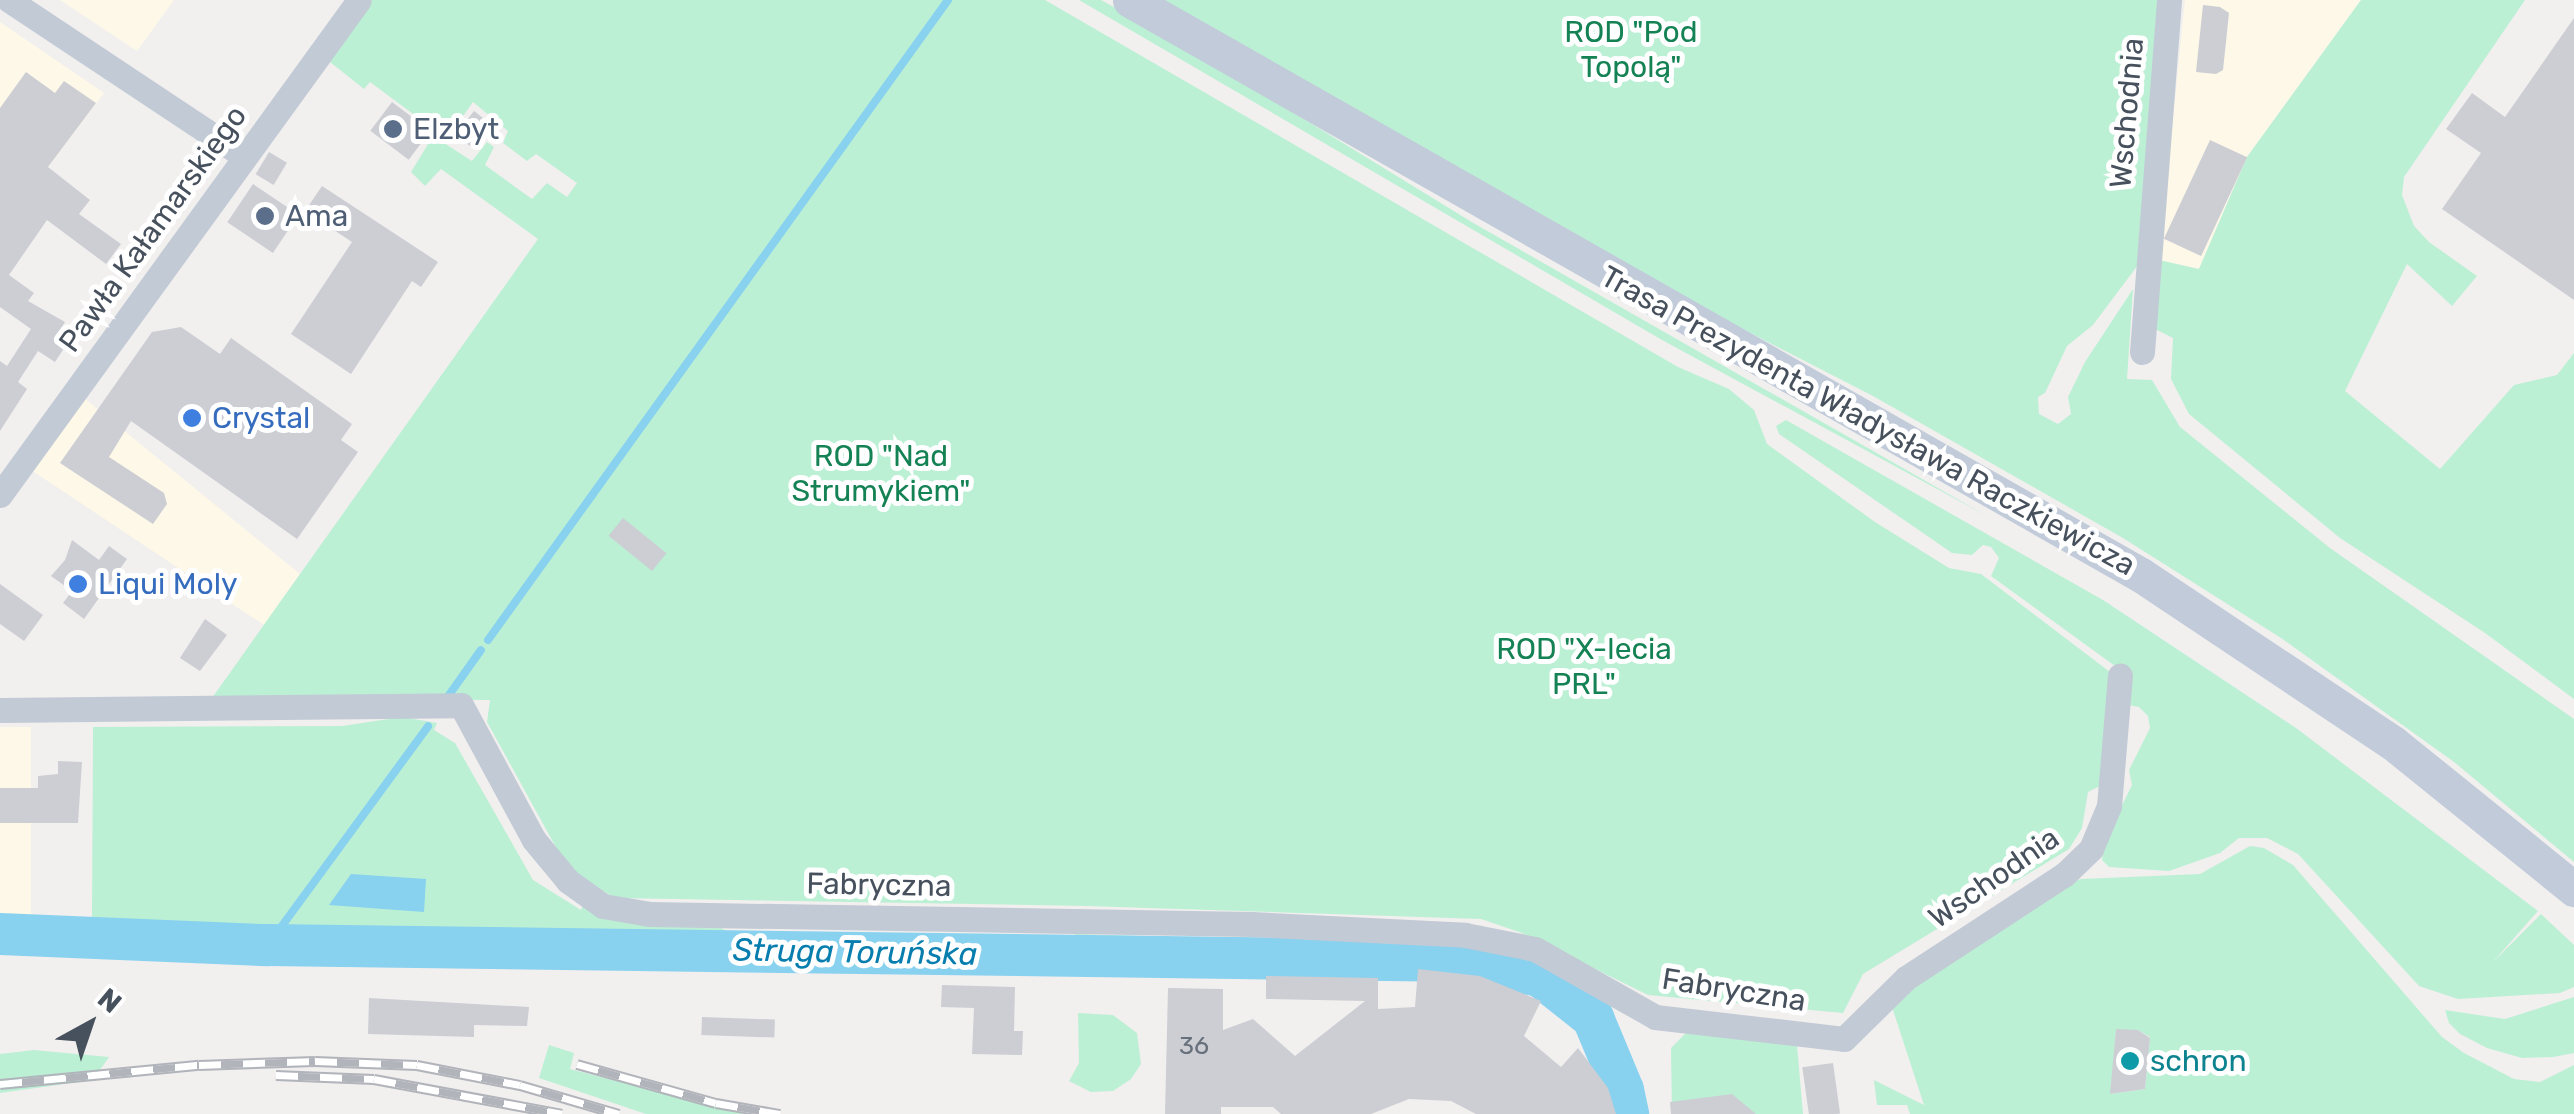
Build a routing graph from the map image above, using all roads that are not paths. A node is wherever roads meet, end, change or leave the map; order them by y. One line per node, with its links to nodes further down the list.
1 (9, 0): 5 (street)
2 (359, 0): 5 (street, Pawła Kałamarskiego)
3 (1130, 0): 10 (main road, Trasa Prezydenta Władysława Raczkiewicza)
4 (2169, 0): 6 (street, Wschodnia)
5 (245, 157): 7 (street, Pawła Kałamarskiego)
6 (2142, 352)
7 (0, 495)
8 (2120, 675): 11 (street, Wschodnia)
9 (0, 710): 11 (street, Fabryczna)
10 (2574, 890)
11 (1844, 1039)

